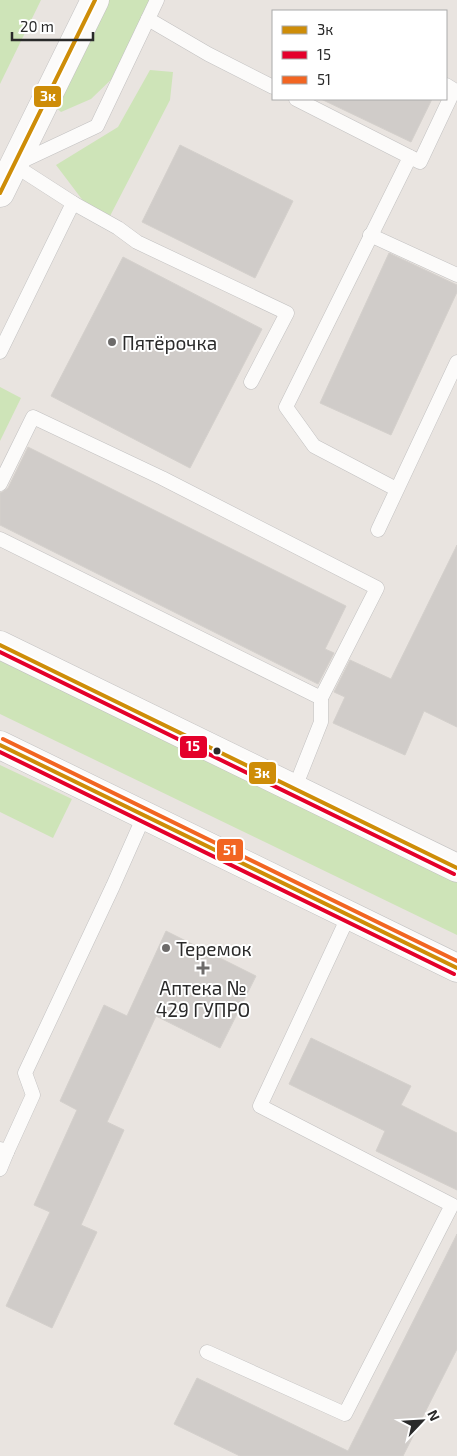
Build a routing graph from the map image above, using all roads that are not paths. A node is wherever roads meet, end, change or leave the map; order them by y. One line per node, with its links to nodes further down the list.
1 (95, 0): 10 (street)
2 (157, 0): 3 (lane)
3 (148, 19): 4 (lane); 10 (lane)
4 (272, 86)
5 (452, 88): 8 (lane)
6 (298, 100): 9 (lane)
7 (447, 100): 9 (lane)
8 (447, 100)
9 (410, 157): 13 (lane)
10 (14, 165): 11 (street); 12 (lane)
11 (0, 193)
12 (73, 203): 15 (lane); 17 (lane)
13 (370, 235): 14 (lane); 19 (lane)
14 (457, 275)
15 (0, 352)
16 (457, 362): 19 (lane)
17 (251, 382)
18 (0, 484): 23 (lane)
19 (396, 489): 20 (lane)
20 (378, 530)
21 (0, 539): 23 (lane)
22 (0, 645): 25 (street)
23 (321, 698): 25 (lane)
24 (0, 745): 26 (street)
25 (294, 790): 27 (street)
26 (144, 816): 28 (street); 30 (lane)
27 (457, 868)
28 (349, 915): 29 (street); 32 (lane)
29 (457, 968)
30 (4, 1151): 31 (lane)
31 (0, 1169)
32 (207, 1352)

